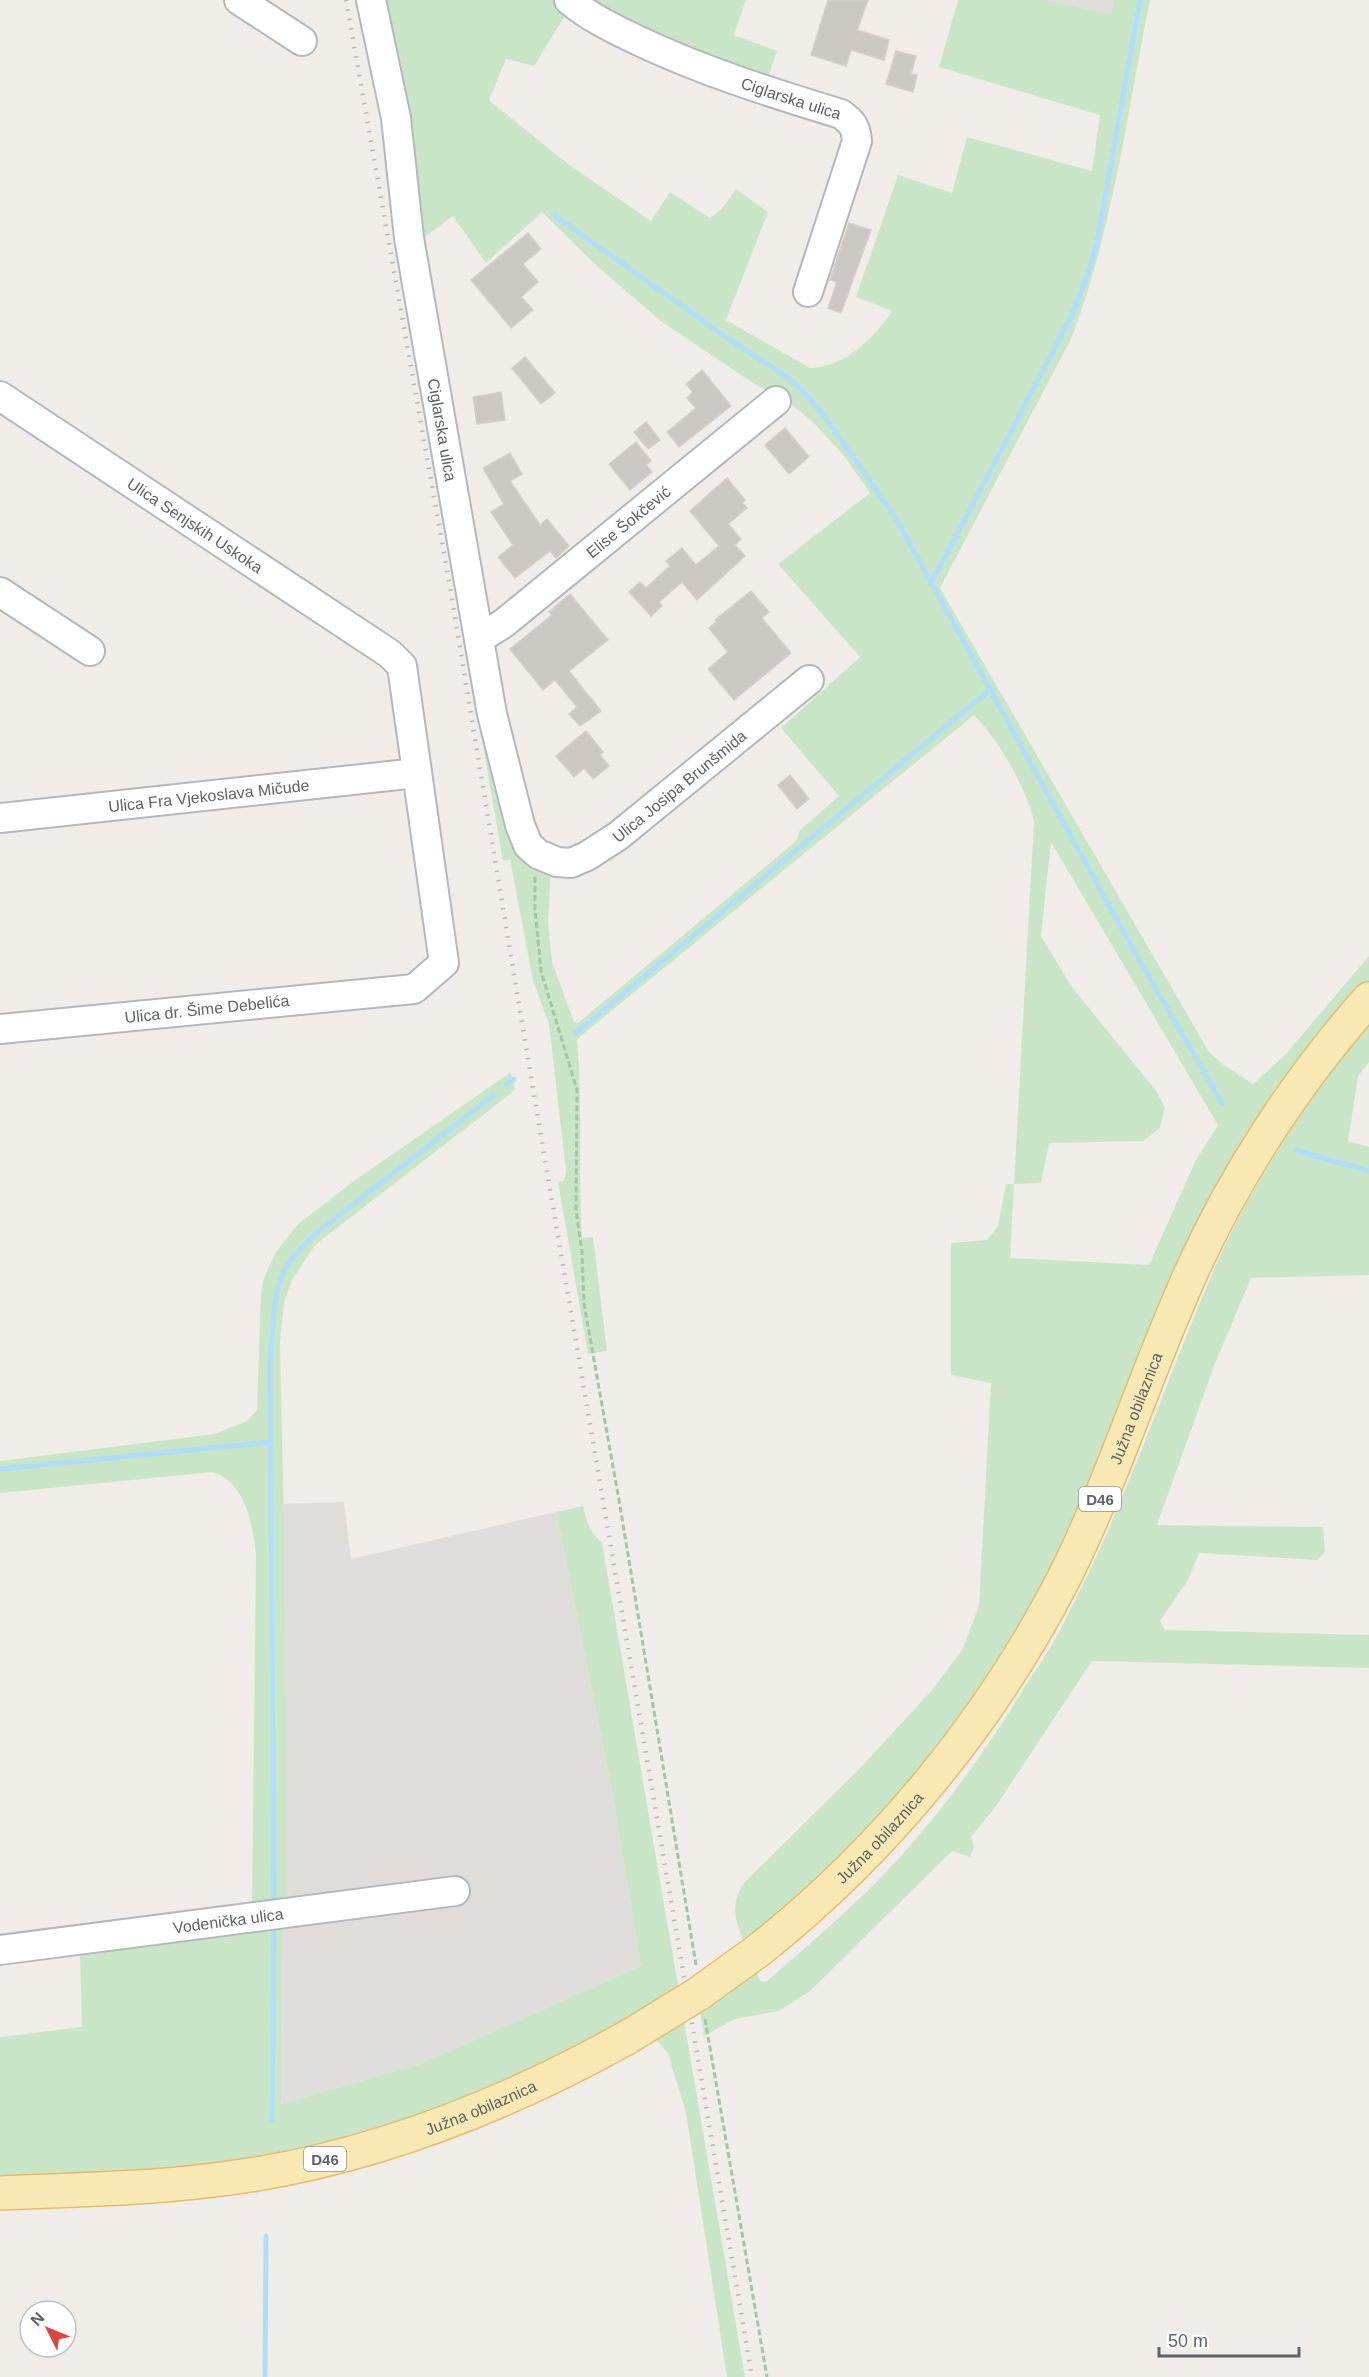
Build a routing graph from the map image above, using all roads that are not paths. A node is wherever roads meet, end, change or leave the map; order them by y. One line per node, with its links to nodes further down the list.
1 (239, 0): 4 (street)
2 (371, 0): 9 (street, Ciglarska ulica)
3 (569, 0): 5 (street, Ciglarska ulica)
4 (302, 41)
5 (808, 292)
6 (0, 396): 12 (street, Ulica Senjskih Uskoka)
7 (776, 401): 9 (street, Elise Šokčević)
8 (0, 592): 10 (street)
9 (478, 639): 14 (street, Ciglarska ulica)
10 (90, 651)
11 (809, 680): 14 (street, Ulica Josipa Brunšmida)
12 (417, 773): 13 (street, Ulica Fra Vjekoslava Mičude); 16 (street, Ulica dr. Šime Debelića)
13 (0, 818)
14 (538, 854)
15 (1369, 999): 19 (main road, Južna obilaznica / D46, bridge)
16 (0, 1029)
17 (455, 1891): 18 (street, Vodenička ulica)
18 (0, 1950)
19 (0, 2193)

